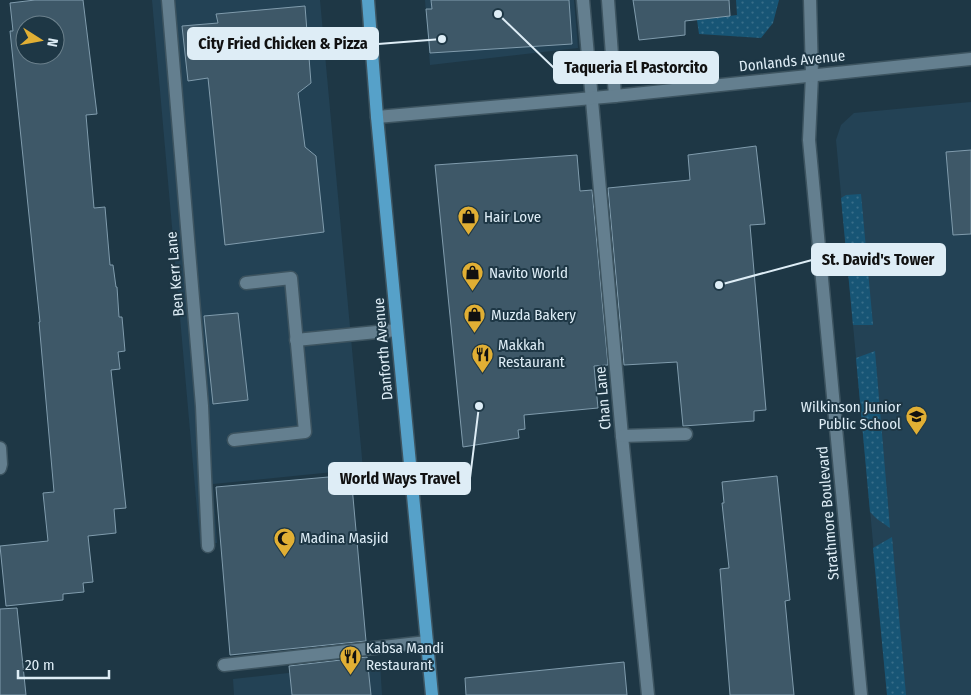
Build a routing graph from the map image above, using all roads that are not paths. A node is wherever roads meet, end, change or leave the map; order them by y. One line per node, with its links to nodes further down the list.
1 (168, 0): 19 (street, Ben Kerr Lane)
2 (368, 0): 10 (main road, Danforth Avenue)
3 (583, 0): 9 (street, Chan Lane)
4 (608, 0): 8 (street)
5 (810, 0): 7 (street, Strathmore Boulevard)
6 (971, 59): 7 (street, Donlands Avenue)
7 (812, 75): 8 (street, Donlands Avenue); 24 (street, Strathmore Boulevard)
8 (615, 96): 9 (street, Donlands Avenue)
9 (592, 98): 10 (street, Donlands Avenue); 15 (street, Chan Lane)
10 (377, 117): 12 (main road, Danforth Avenue)
11 (246, 283): 13 (street)
12 (397, 330): 13 (street); 20 (main road, Danforth Avenue)
13 (296, 340): 16 (street)
14 (686, 434): 15 (street)
15 (622, 436): 23 (street, Chan Lane)
16 (234, 440)
17 (0, 448): 18 (street)
18 (0, 468)
19 (208, 546)
20 (427, 642): 21 (street); 22 (main road, Danforth Avenue)
21 (224, 665)
22 (432, 695)
23 (648, 695)
24 (861, 695)

